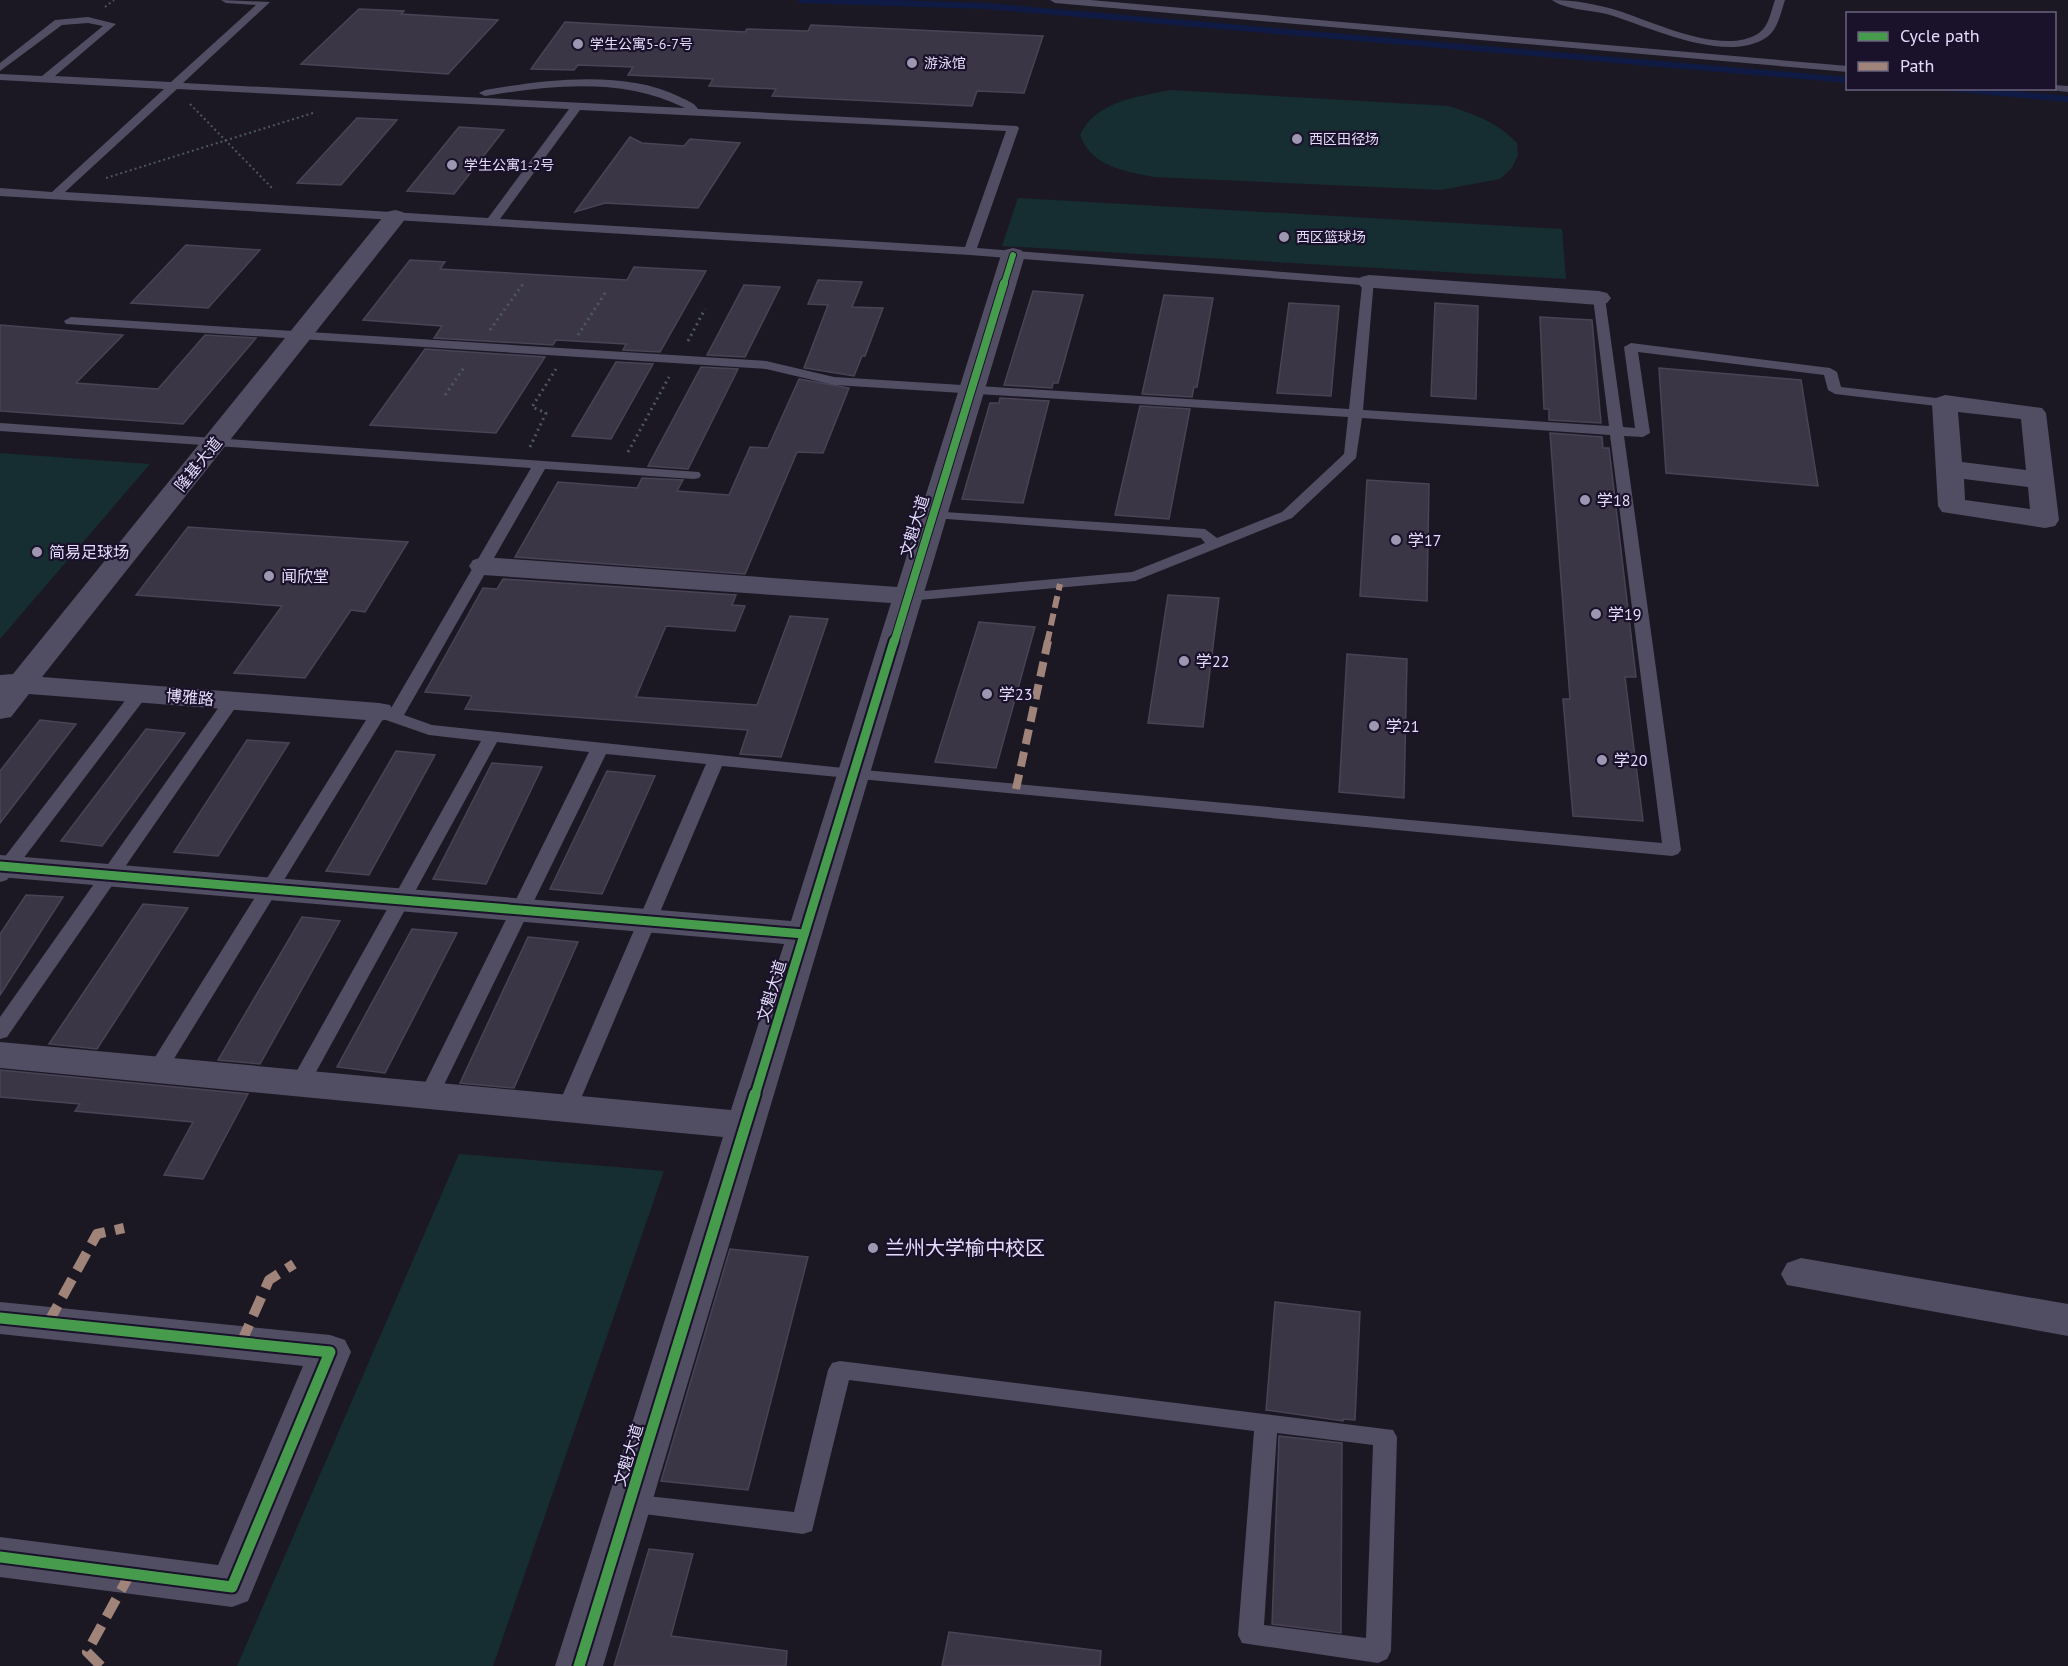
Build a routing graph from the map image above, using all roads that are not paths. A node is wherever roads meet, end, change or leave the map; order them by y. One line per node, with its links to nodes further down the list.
1 (226, 0): 9 (lane)
2 (1055, 0): 6 (lane)
3 (1557, 0): 4 (lane)
4 (1780, 0)
5 (0, 68): 8 (lane)
6 (1846, 69)
7 (0, 77): 8 (lane)
8 (45, 79): 9 (lane)
9 (173, 86): 10 (lane); 14 (lane)
10 (458, 98): 11 (lane); 12 (lane)
11 (578, 105): 12 (lane); 16 (lane)
12 (696, 111): 17 (lane)
13 (0, 192): 14 (lane)
14 (54, 196): 15 (lane)
15 (396, 217): 16 (lane); 22 (street, 隆基大道)
16 (491, 222): 17 (lane)
17 (970, 251): 18 (lane)
18 (1013, 255): 19 (lane); 23 (street, 文魁大道)
19 (1369, 282): 20 (street); 25 (lane)
20 (1599, 298): 27 (lane)
21 (71, 321): 22 (lane)
22 (300, 336): 23 (lane); 28 (street, 隆基大道)
23 (972, 388): 25 (lane); 33 (street, 文魁大道)
24 (1946, 404): 27 (lane); 30 (street); 32 (street)
25 (1357, 415): 27 (lane); 34 (lane)
26 (0, 427): 28 (lane)
27 (1617, 432): 45 (lane)
28 (215, 442): 29 (lane); 37 (street, 隆基大道)
29 (542, 464): 31 (lane); 35 (lane)
30 (1950, 469): 32 (street); 32 (street)
31 (694, 475)
32 (2040, 480)
33 (933, 514): 34 (lane); 36 (street, 文魁大道)
34 (1215, 544): 36 (lane)
35 (483, 566): 36 (street); 41 (lane)
36 (908, 596): 45 (street, 文魁大道)
37 (10, 683): 38 (street, 博雅路); 40 (street, 隆基大道)
38 (140, 693): 39 (street, 博雅路); 46 (lane)
39 (232, 700): 41 (street, 博雅路); 47 (lane)
40 (0, 710)
41 (387, 715): 42 (lane); 48 (lane)
42 (492, 736): 43 (lane); 49 (lane)
43 (600, 748): 44 (lane); 50 (lane)
44 (716, 760): 45 (lane); 51 (lane)
45 (853, 774): 52 (street, 文魁大道)
46 (2, 870): 47 (street)
47 (110, 876): 48 (street); 53 (lane)
48 (270, 889): 49 (street); 55 (lane)
49 (401, 900): 50 (street); 56 (lane)
50 (520, 910): 51 (street); 57 (lane)
51 (647, 921): 52 (street); 58 (lane)
52 (804, 934): 59 (street, 文魁大道)
53 (0, 1032)
54 (0, 1054): 55 (street)
55 (157, 1070): 56 (street)
56 (300, 1083): 57 (street)
57 (429, 1095): 58 (street)
58 (567, 1108): 59 (street)
59 (745, 1125): 64 (street, 文魁大道)
60 (1801, 1274): 62 (street)
61 (0, 1318): 65 (street)
62 (2068, 1320)
63 (1266, 1424): 63 (lane); 64 (lane)
64 (628, 1504): 66 (street, 文魁大道)
65 (0, 1557)
66 (579, 1666)

